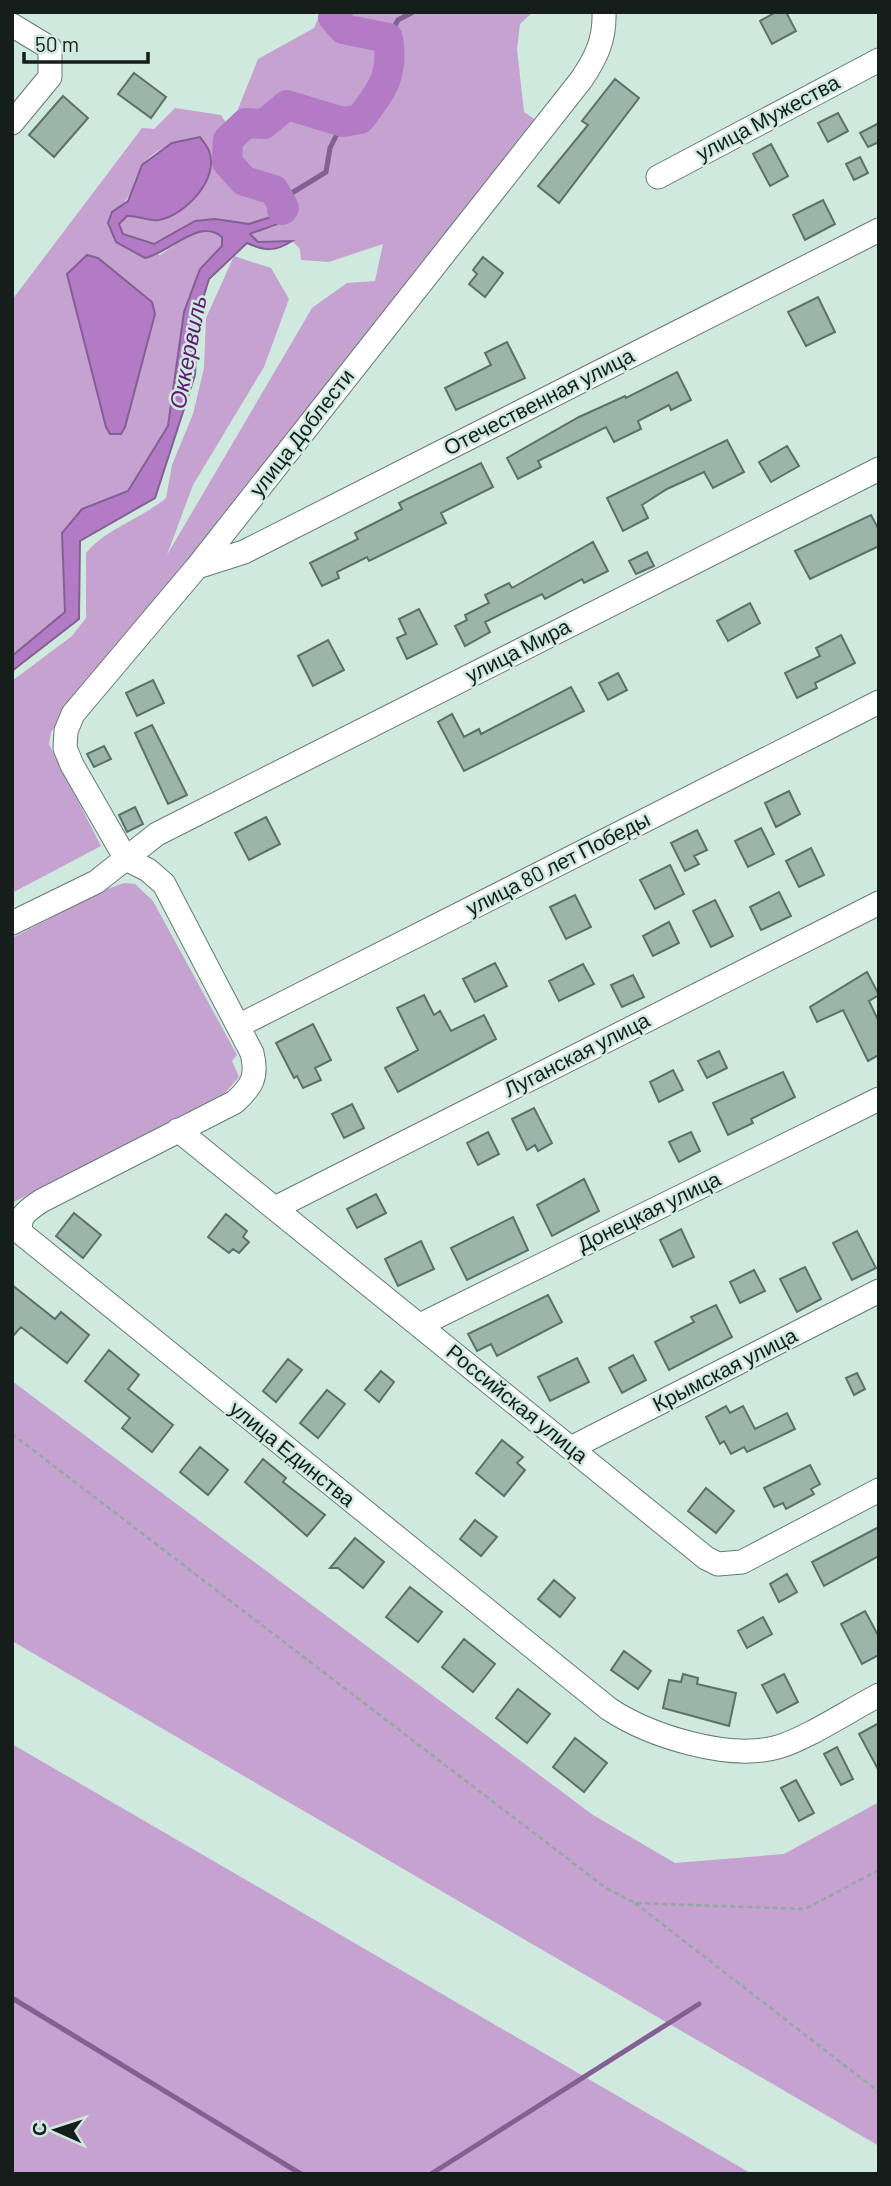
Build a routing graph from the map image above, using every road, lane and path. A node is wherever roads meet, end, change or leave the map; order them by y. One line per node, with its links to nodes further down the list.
1 (604, 12): 8 (street, улица Доблести)
2 (12, 25): 4 (street)
3 (879, 60): 5 (street, улица Мужества)
4 (12, 123)
5 (657, 177)
6 (879, 230): 8 (street, Отечественная улица)
7 (879, 469): 10 (street, улица Мира)
8 (197, 567): 10 (street, улица Доблести)
9 (879, 702): 13 (street, улица 80 лет Победы)
10 (126, 859): 12 (street, улица Мира); 13 (street, улица Единства)
11 (879, 903): 16 (street, Луганская улица)
12 (12, 923)
13 (238, 1026): 15 (street, улица Единства)
14 (879, 1099): 18 (street, Донецкая улица)
15 (178, 1130): 16 (street, Российская улица); 22 (street, улица Единства)
16 (275, 1208): 18 (street, Российская улица)
17 (879, 1292): 20 (street, Крымская улица)
18 (419, 1325): 20 (street, Российская улица)
19 (12, 1434): 24 (path)
20 (571, 1448): 21 (street, Российская улица)
21 (879, 1490)
22 (879, 1695)
23 (879, 1870): 24 (path)
24 (635, 1903): 25 (path)
25 (879, 2092)

